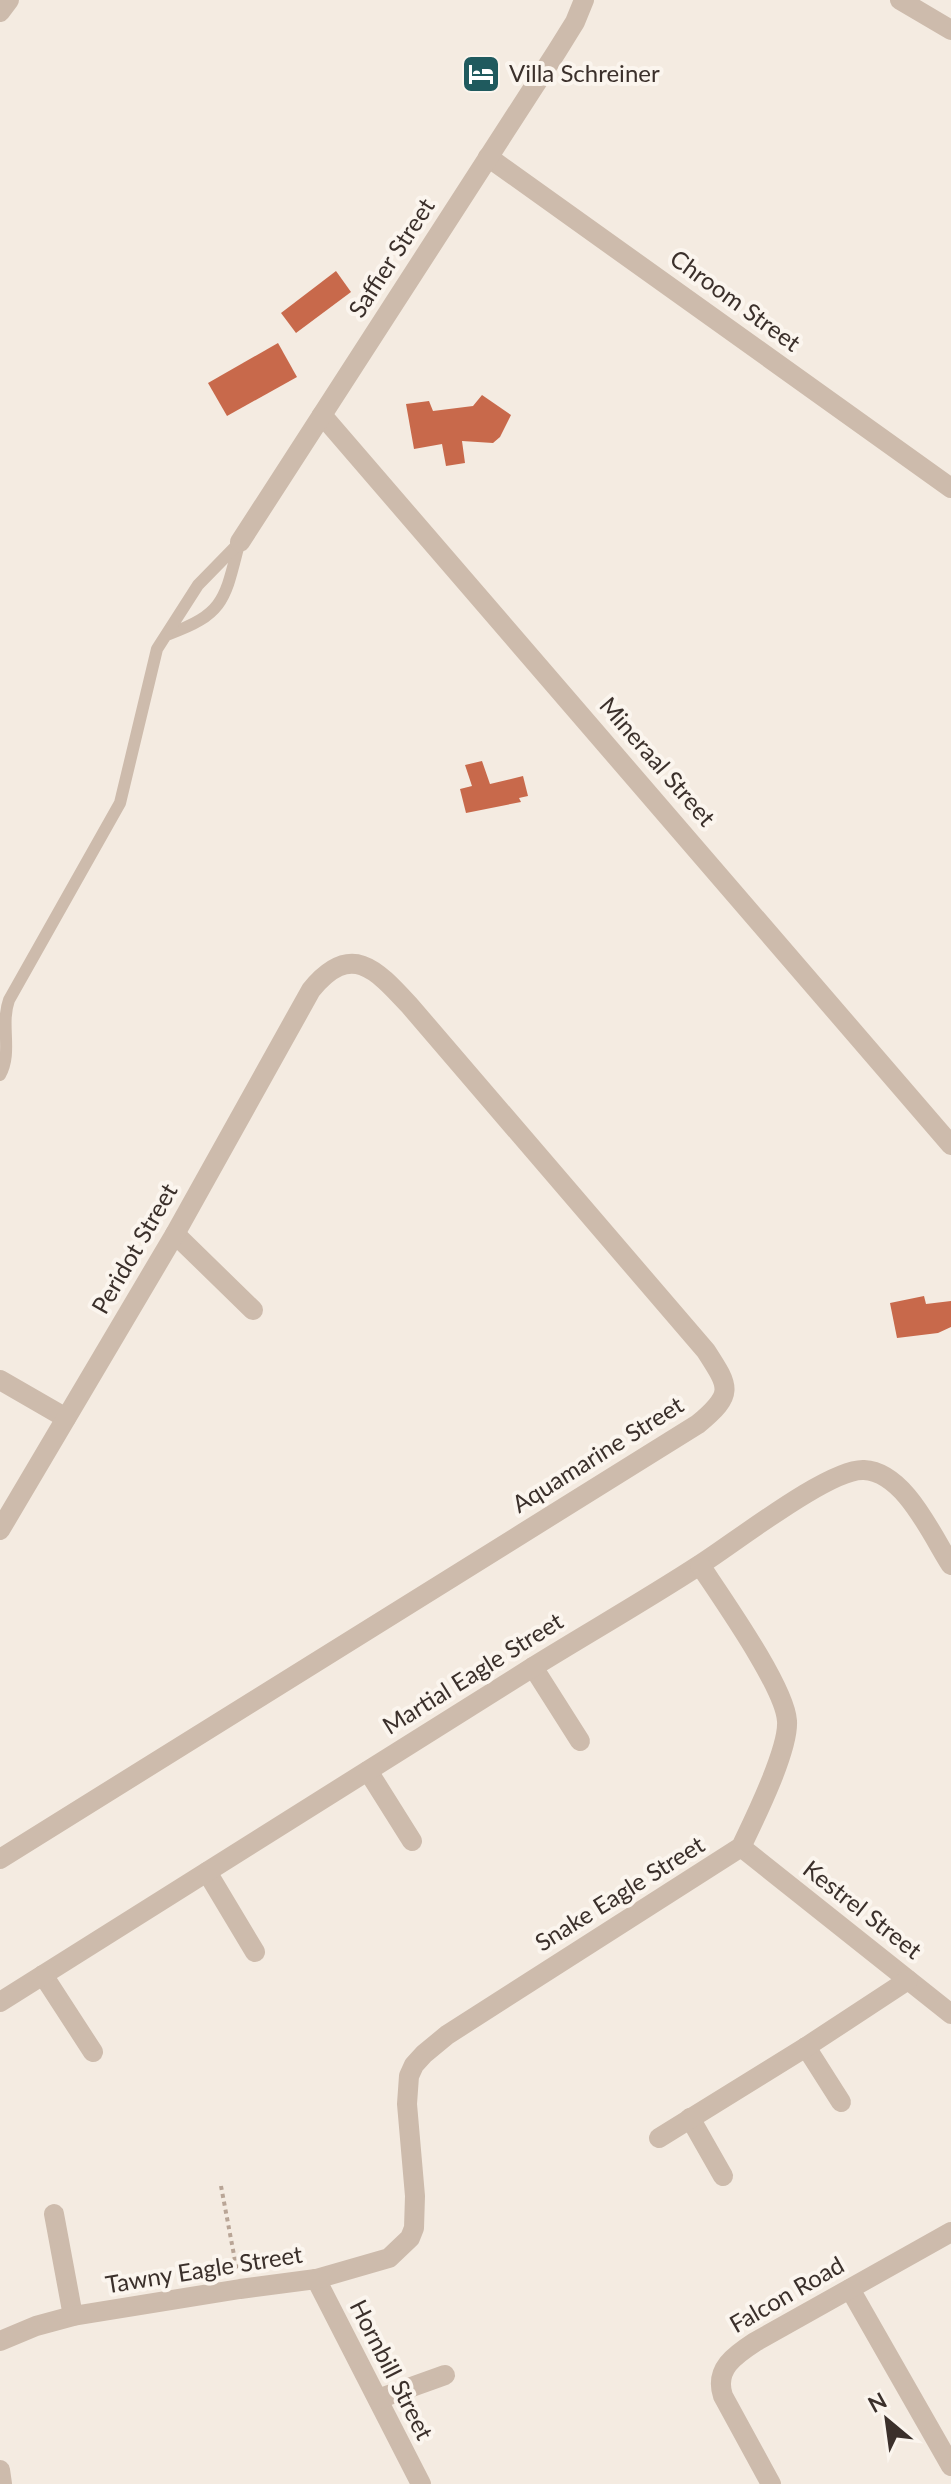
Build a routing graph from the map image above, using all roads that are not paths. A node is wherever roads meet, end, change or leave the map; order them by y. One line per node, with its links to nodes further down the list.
1 (9, 0): 4 (street)
2 (584, 0): 6 (street, Saffier Street)
3 (900, 0): 5 (street)
4 (0, 12)
5 (951, 30)
6 (488, 157): 7 (street, Saffier Street); 8 (street, Chroom Street)
7 (322, 415): 9 (street, Saffier Street); 13 (street, Mineraal Street)
8 (951, 488)
9 (240, 542): 10 (lane); 10 (lane)
10 (169, 634): 12 (lane)
11 (311, 990): 14 (street, Peridot Street); 26 (street, Aquamarine Street)
12 (0, 1075)
13 (951, 1145)
14 (175, 1234): 15 (street); 17 (street, Peridot Street)
15 (253, 1310)
16 (0, 1380): 17 (street)
17 (66, 1418): 18 (street, Peridot Street)
18 (0, 1530)
19 (700, 1565): 20 (street, Martial Eagle Street); 21 (street, Martial Eagle Street); 25 (street, Snake Eagle Street)
20 (951, 1565)
21 (533, 1667): 22 (street); 23 (street, Martial Eagle Street)
22 (580, 1741)
23 (368, 1771): 24 (street); 27 (street, Martial Eagle Street)
24 (412, 1841)
25 (741, 1847): 30 (street, Kestrel Street); 41 (street, Snake Eagle Street)
26 (0, 1859)
27 (207, 1872): 28 (street); 29 (street, Martial Eagle Street)
28 (255, 1952)
29 (43, 1975): 31 (street, Martial Eagle Street); 34 (street)
30 (908, 1980): 32 (street, Kestrel Street); 33 (street)
31 (0, 2002)
32 (951, 2014)
33 (806, 2047): 35 (street); 36 (street)
34 (93, 2052)
35 (841, 2102)
36 (690, 2118): 37 (street); 38 (street)
37 (659, 2138)
38 (723, 2176)
39 (54, 2214): 44 (street)
40 (951, 2232): 43 (street, Falcon Road)
41 (410, 2238): 42 (street, Tawny Eagle Street)
42 (316, 2279): 44 (street, Tawny Eagle Street); 47 (street, Hornbill Street)
43 (850, 2289): 48 (street); 52 (street, Falcon Road)
44 (73, 2316): 45 (street, Tawny Eagle Street)
45 (0, 2341)
46 (445, 2375): 47 (street)
47 (378, 2399): 51 (street, Hornbill Street)
48 (951, 2466)
49 (0, 2470): 50 (street)
50 (2, 2484)
51 (421, 2484)
52 (771, 2484)

